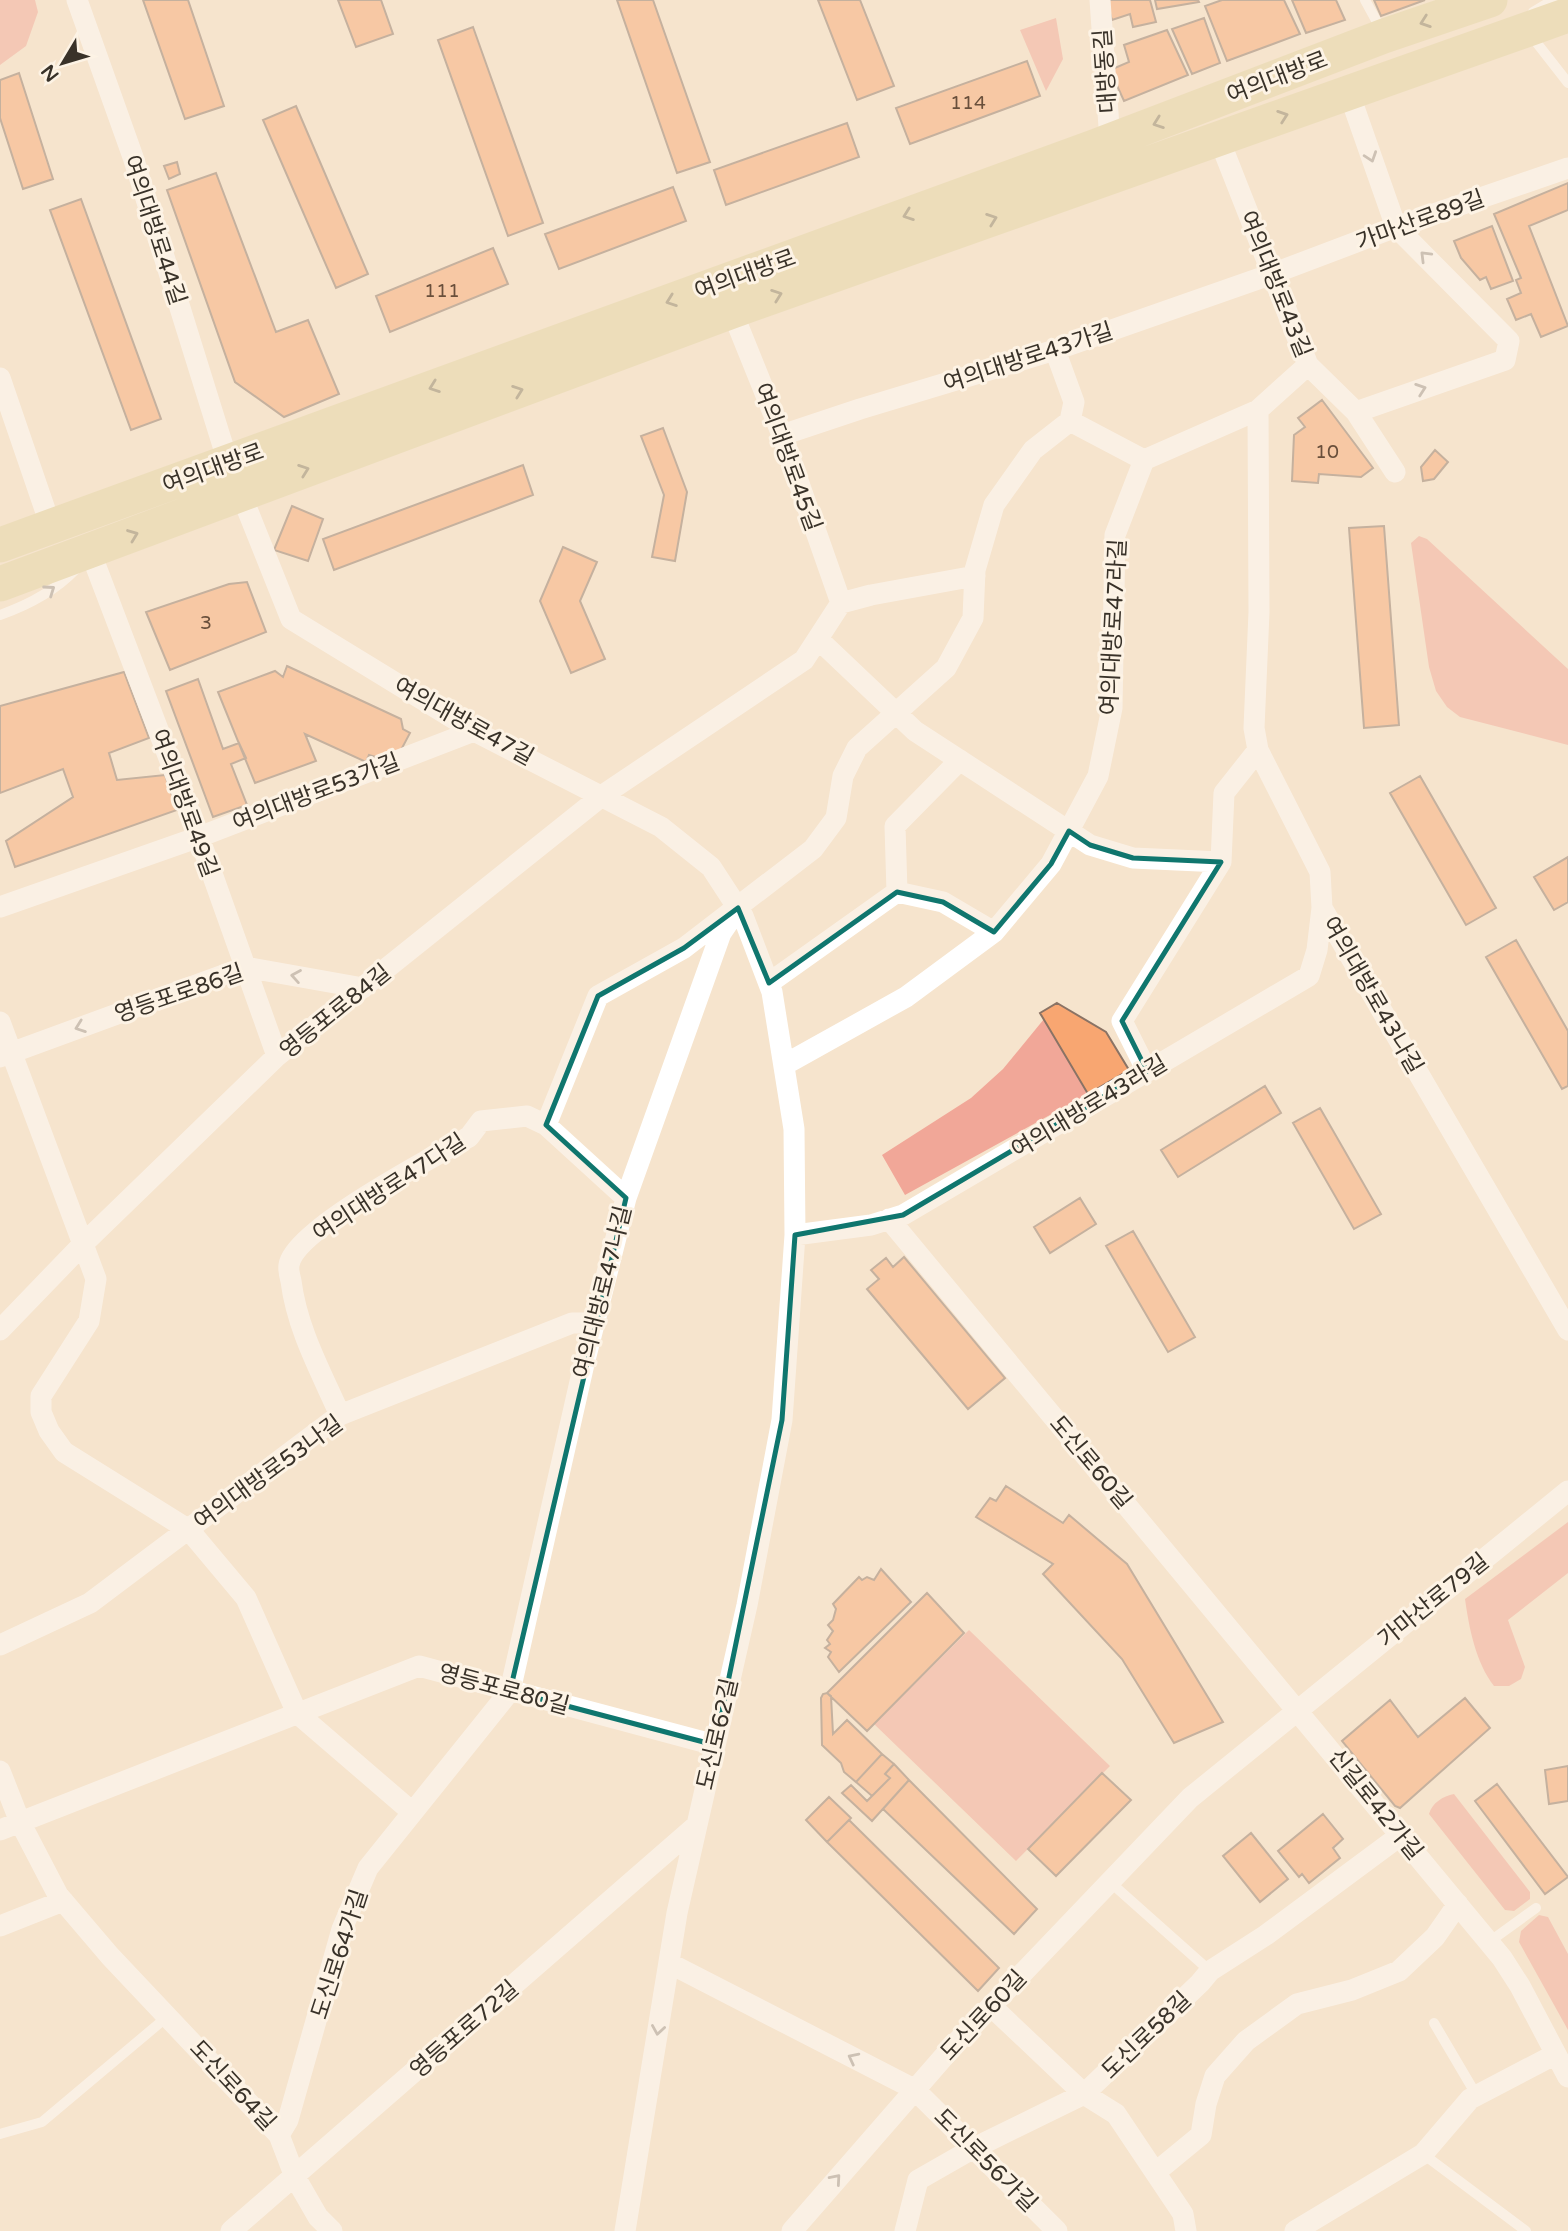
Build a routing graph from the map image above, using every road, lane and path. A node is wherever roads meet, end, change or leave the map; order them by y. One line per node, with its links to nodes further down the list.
1 (77, 0): 28 (street, 여의대방로44길)
2 (1100, 0): 14 (street, 대방동길)
3 (1365, 0): 8 (lane)
4 (1490, 0): 8 (main road, 여의대방로, one-way to 8)
5 (1553, 0): 9 (lane)
6 (1568, 15): 7 (main road, 여의대방로)
7 (1527, 30): 9 (main road, 여의대방로); 10 (lane)
8 (1384, 36): 12 (main road, 여의대방로)
9 (1457, 54): 11 (main road, 여의대방로)
10 (1568, 83)
11 (1349, 93): 13 (main road, 여의대방로, one-way to 11); 17 (street, 여의대방로, one-way to 17)
12 (1205, 106): 13 (main road); 14 (main road, 여의대방로, one-way to 14)
13 (1219, 139): 16 (main road, 여의대방로); 18 (street, 여의대방로43길)
14 (1110, 141): 16 (main road); 28 (main road, 여의대방로, one-way to 28)
15 (1568, 168): 17 (street, 가마산로89길)
16 (1124, 173): 19 (main road, 여의대방로, one-way to 16)
17 (1396, 227): 18 (street, 가마산로89길); 24 (street, one-way to 17)
18 (1272, 274): 20 (street, 여의대방로43가길); 21 (street, 여의대방로43길)
19 (732, 312): 26 (street, 여의대방로45길); 30 (main road, 여의대방로, one-way to 19)
20 (1055, 350): 25 (street); 26 (street, 여의대방로43가길)
21 (1308, 365): 23 (street); 24 (street, 여의대방로43길)
22 (0, 377): 31 (street)
23 (1258, 410): 27 (street); 41 (street, 여의대방로43나길)
24 (1356, 412): 29 (street, 여의대방로43길)
25 (1070, 421): 27 (street); 34 (street)
26 (782, 435): 36 (street, 여의대방로45길)
27 (1144, 460): 44 (street, 여의대방로47라길)
28 (228, 462): 31 (main road, 여의대방로)
29 (1395, 472)
30 (240, 494): 33 (main road, 여의대방로, one-way to 30); 40 (street, 여의대방로47길)
31 (51, 527): 32 (main road, 여의대방로)
32 (0, 545)
33 (90, 551): 35 (main road, 여의대방로); 37 (lane, one-way to 33); 45 (street, 여의대방로49길)
34 (975, 576): 36 (street); 39 (street)
35 (0, 584)
36 (841, 603): 38 (street)
37 (0, 615)
38 (818, 639): 39 (street); 43 (street)
39 (895, 714): 42 (street); 49 (street)
40 (474, 731): 43 (street, 여의대방로47길); 45 (street, 여의대방로53가길)
41 (1258, 750): 46 (street); 50 (street, 여의대방로43나길)
42 (960, 760): 44 (street); 47 (street)
43 (603, 796): 49 (street, 여의대방로47길); 54 (street, 영등포로84길)
44 (1069, 831): 46 (street); 51 (street, 여의대방로47라길)
45 (198, 837): 48 (street, 여의대방로53가길); 52 (street, 여의대방로49길)
46 (1222, 862): 59 (street)
47 (897, 892): 51 (street); 53 (street)
48 (0, 907)
49 (738, 908): 53 (street, 여의대방로47길); 60 (street); 61 (street, 여의대방로47나길)
50 (1322, 908): 59 (street, 여의대방로43라길); 67 (street, 여의대방로43나길)
51 (994, 932): 58 (street, 여의대방로47라길)
52 (245, 967): 54 (street, 영등포로86길, one-way to 52); 56 (street, 영등포로86길, one-way to 56); 57 (street, 여의대방로49길)
53 (769, 983): 58 (street, 여의대방로47길)
54 (363, 988): 57 (street, 영등포로84길)
55 (0, 1022): 56 (street)
56 (5, 1055): 64 (street)
57 (277, 1056): 64 (street, 영등포로84길)
58 (784, 1065): 63 (street, 여의대방로47길)
59 (1147, 1072): 62 (street, 여의대방로43라길)
60 (546, 1125): 61 (street, 여의대방로47다길); 68 (street, 여의대방로47다길)
61 (626, 1198): 65 (street, 여의대방로47나길)
62 (889, 1219): 63 (street, 여의대방로43라길); 73 (street, 도신로60길)
63 (795, 1235): 75 (street, 도신로62길)
64 (83, 1244): 66 (street, 영등포로84길); 70 (street)
65 (594, 1323): 68 (street, 여의대방로53나길); 72 (street, 여의대방로47나길)
66 (0, 1330)
67 (1568, 1330)
68 (340, 1415): 70 (street, 여의대방로53나길)
69 (1568, 1490): 73 (street, 가마산로79길)
70 (189, 1530): 71 (street, 여의대방로53나길); 74 (street)
71 (0, 1645)
72 (510, 1691): 74 (street, 영등포로80길); 75 (street, 영등포로80길); 77 (street, 도신로64가길)
73 (1296, 1707): 80 (street, 신길로42가길); 81 (street, 도신로60길)
74 (297, 1713): 77 (street); 78 (street, 영등포로80길)
75 (715, 1745): 79 (street, 도신로62길)
76 (0, 1771): 78 (street, 도신로64길)
77 (412, 1812): 98 (street, 도신로64가길)
78 (10, 1826): 82 (street, 도신로64길)
79 (696, 1826): 87 (street, 도신로62길); 102 (street, 영등포로72길)
80 (1401, 1835): 83 (street, 신길로42가길); 88 (street, 도신로58길)
81 (1110, 1882): 88 (lane); 89 (street, 도신로60길)
82 (63, 1901): 85 (street); 90 (street, 도신로64길)
83 (1458, 1904): 86 (street, 신길로42가길); 101 (street)
84 (1536, 1908): 86 (lane)
85 (0, 1926)
86 (1489, 1942): 92 (street, 신길로42가길)
87 (668, 1963): 94 (street, one-way to 87); 105 (street, 도신로62길, one-way to 105)
88 (1210, 1971): 95 (street, 도신로58길)
89 (991, 2006): 94 (street, 도신로60길); 95 (street)
90 (168, 2016): 97 (lane); 98 (street, 도신로64길)
91 (1434, 2023): 96 (lane)
92 (1556, 2054): 93 (street, 신길로42가길); 96 (street)
93 (1568, 2077)
94 (914, 2089): 99 (street, 도신로56가길); 106 (street, 도신로60길, one-way to 94)
95 (1084, 2094): 99 (street, 도신로58길); 101 (street)
96 (1477, 2096): 100 (street)
97 (0, 2134)
98 (279, 2135): 102 (street, 도신로64길)
99 (974, 2148): 107 (street, 도신로58길); 108 (street, 도신로56가길)
100 (1423, 2154): 110 (street); 111 (lane)
101 (1156, 2172): 109 (street)
102 (295, 2177): 103 (street, 영등포로72길); 104 (street, 도신로64길)
103 (232, 2231)
104 (332, 2231)
105 (625, 2231)
106 (792, 2231)
107 (905, 2231)
108 (1057, 2231)
109 (1186, 2231)
110 (1295, 2231)
111 (1526, 2231)

